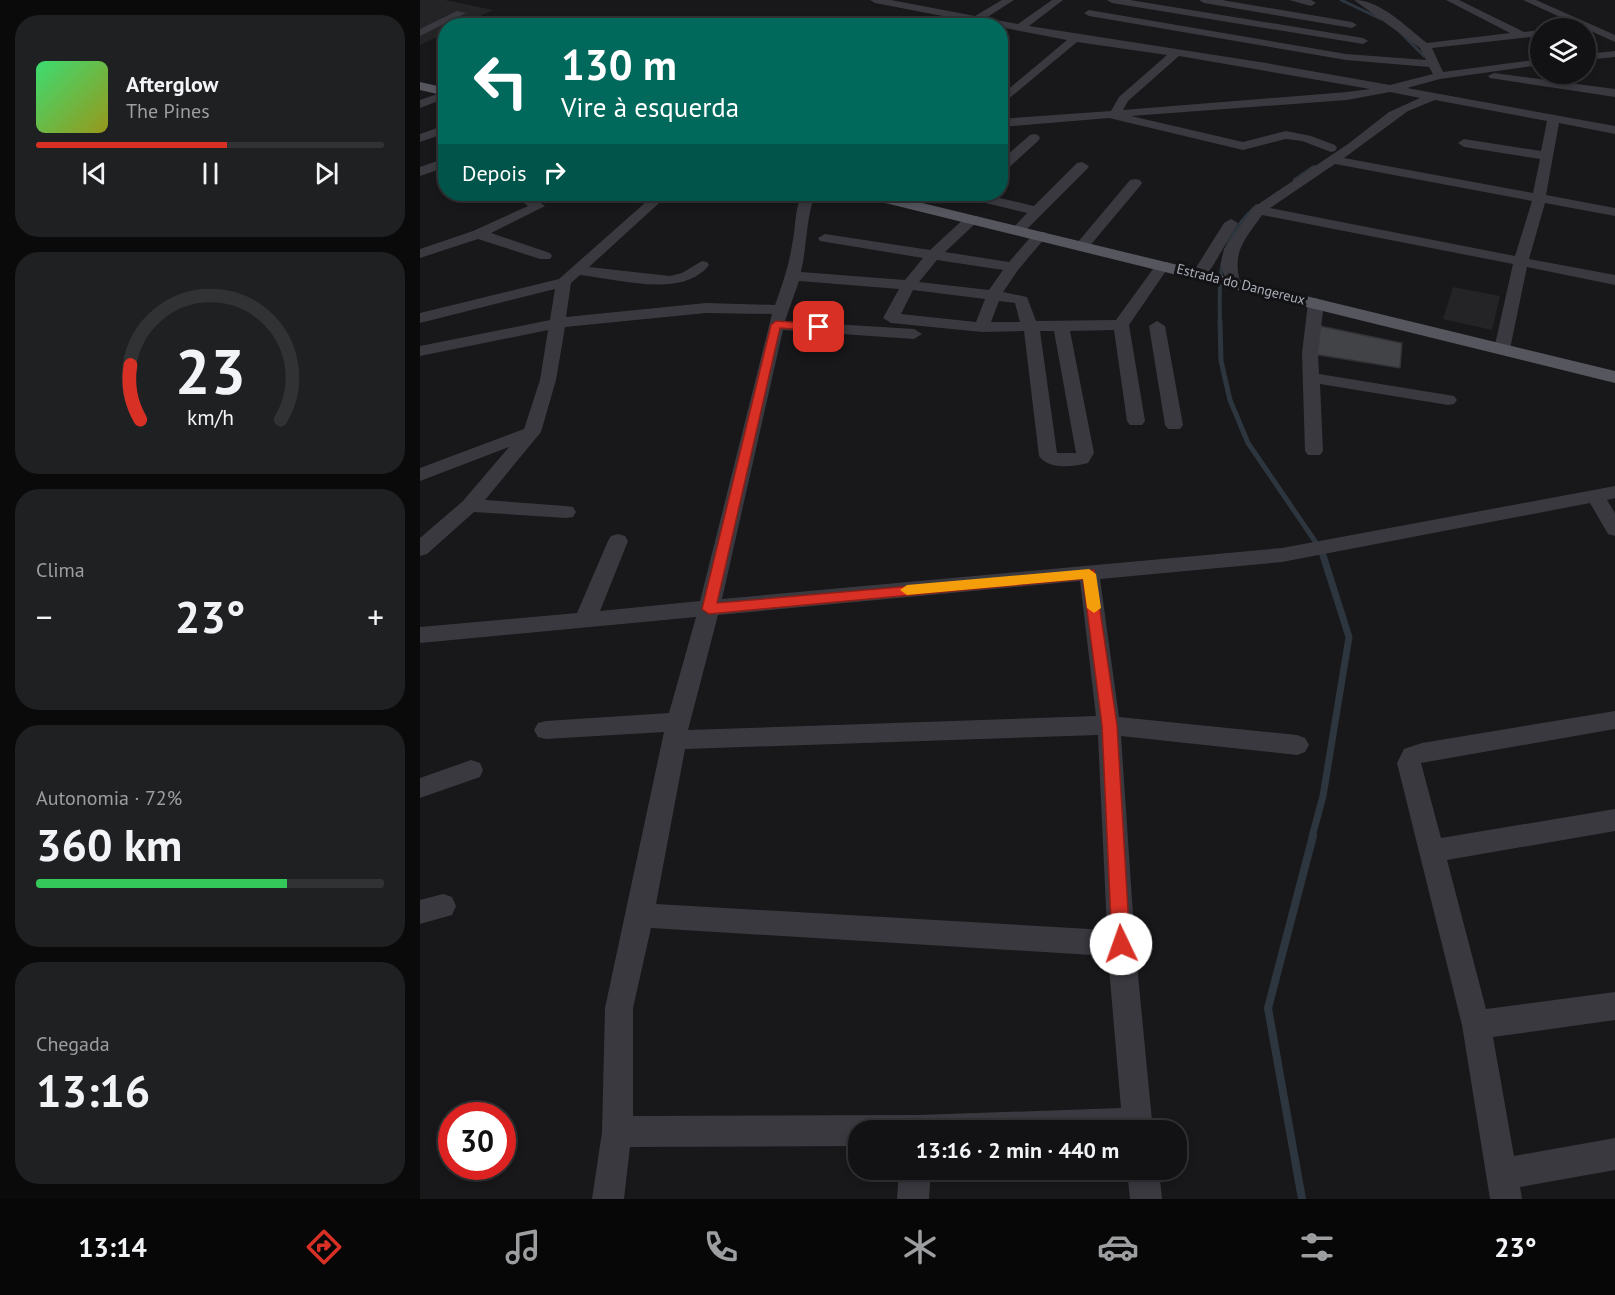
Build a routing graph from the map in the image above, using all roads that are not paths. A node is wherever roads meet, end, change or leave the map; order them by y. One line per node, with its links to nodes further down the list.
1 (875, 0): 13 (street)
2 (922, 0): 13 (street)
3 (1009, 0): 16 (street)
4 (1058, 0): 22 (street)
5 (1107, 0): 23 (street)
6 (1112, 0): 31 (street)
7 (1204, 0): 24 (street)
8 (1294, 0): 12 (street)
9 (1359, 0): 32 (street)
10 (1451, 0): 28 (street)
11 (1528, 0): 17 (street)
12 (1311, 3)
13 (911, 6): 16 (street)
14 (462, 13): 15 (street)
15 (452, 18)
16 (979, 18)
17 (1567, 18)
18 (1605, 22): 21 (street)
19 (438, 24): 26 (street)
20 (1008, 24): 22 (street)
21 (1596, 24)
22 (1021, 27): 23 (street)
23 (1076, 27): 33 (street); 37 (street); 44 (street)
24 (1368, 28)
25 (1596, 31): 30 (street)
26 (420, 33)
27 (1530, 34): 28 (street)
28 (1523, 35): 29 (street); 32 (street)
29 (1530, 39)
30 (1615, 39)
31 (1362, 41)
32 (1425, 46): 37 (street)
33 (1175, 54): 41 (street); 48 (street)
34 (1615, 54): 35 (street)
35 (1596, 56)
36 (1530, 63): 38 (street)
37 (1434, 64): 39 (street)
38 (1466, 71): 39 (street); 43 (street)
39 (1438, 76): 41 (street)
40 (420, 86): 42 (main road)
41 (1399, 89): 46 (street); 48 (street); 56 (street)
42 (438, 91)
43 (1615, 93)
44 (1008, 95)
45 (438, 96): 47 (street)
46 (1436, 96): 49 (street); 56 (street)
47 (420, 104)
48 (1114, 116): 50 (street); 56 (street)
49 (1554, 118): 51 (street); 57 (street)
50 (1008, 123)
51 (1615, 130)
52 (438, 132): 53 (street)
53 (420, 138)
54 (1034, 138): 58 (street)
55 (1464, 143): 57 (street)
56 (1331, 154): 63 (street); 69 (street); 87 (street)
57 (1546, 156): 63 (street)
58 (1008, 161)
59 (438, 165): 61 (street)
60 (1082, 166): 70 (street)
61 (420, 172)
62 (1135, 183): 77 (street)
63 (1539, 200): 71 (street); 81 (street)
64 (530, 201): 74 (street)
65 (654, 201): 85 (street)
66 (805, 201): 86 (street)
67 (912, 201): 72 (main road, Estrada do Dangereux)
68 (1000, 201): 70 (street)
69 (1259, 210): 81 (street); 87 (street)
70 (1036, 211): 73 (street)
71 (1615, 213)
72 (972, 219): 73 (main road, Estrada do Dangereux); 79 (street)
73 (1018, 230): 75 (main road, Estrada do Dangereux)
74 (478, 234): 78 (street); 80 (street)
75 (1040, 235): 77 (main road, Estrada do Dangereux); 84 (street)
76 (825, 238): 79 (street)
77 (1083, 246): 83 (main road, Estrada do Dangereux)
78 (420, 254)
79 (933, 255): 84 (street); 89 (street)
80 (545, 256)
81 (1521, 260): 88 (street); 101 (street)
82 (702, 265): 85 (street)
83 (1163, 265): 87 (main road, Estrada do Dangereux); 95 (street)
84 (1012, 267): 90 (street)
85 (570, 276): 93 (street); 94 (street)
86 (793, 276): 89 (street); 92 (street)
87 (1219, 278): 91 (main road, Estrada do Dangereux)
88 (1615, 280)
89 (909, 285): 90 (street); 97 (street)
90 (994, 295): 97 (street); 98 (street)
91 (1316, 303): 101 (main road, Estrada do Dangereux); 106 (street)
92 (779, 317): 94 (street); 100 (street); 120 (street)
93 (420, 318)
94 (557, 323): 102 (street); 110 (street)
95 (1121, 325): 99 (street); 103 (street)
96 (1157, 326): 104 (street)
97 (982, 327): 98 (street)
98 (1031, 327): 99 (street); 99 (street)
99 (1062, 327)
100 (926, 335)
101 (1502, 349): 105 (main road, Estrada do Dangereux)
102 (420, 351)
103 (1126, 355): 104 (street); 108 (street)
104 (1163, 356): 109 (street)
105 (1615, 377)
106 (1312, 378): 107 (street); 111 (street)
107 (1448, 400)
108 (1136, 421)
109 (1174, 425)
110 (532, 432): 112 (street); 114 (street)
111 (1314, 451)
112 (420, 475)
113 (1605, 494): 116 (street); 119 (street)
114 (470, 505): 115 (street); 118 (street)
115 (566, 512)
116 (1615, 529)
117 (618, 541): 121 (street)
118 (420, 549)
119 (1089, 574): 120 (street); 124 (street)
120 (709, 609): 121 (street); 126 (street)
121 (585, 620): 122 (street)
122 (420, 635)
123 (1615, 720): 131 (street)
124 (1109, 725): 126 (street); 127 (street); 133 (street)
125 (546, 730): 126 (street)
126 (677, 731): 132 (street)
127 (1297, 745)
128 (471, 770): 129 (street)
129 (420, 788)
130 (1615, 820): 131 (street)
131 (1433, 851): 135 (street)
132 (640, 915): 133 (street); 138 (street)
133 (1121, 944): 136 (street)
134 (1615, 1006): 135 (street)
135 (1476, 1025): 142 (street)
136 (1137, 1120)
137 (848, 1131): 138 (street)
138 (617, 1132): 143 (street)
139 (1615, 1154): 142 (street)
140 (914, 1180): 144 (street)
141 (1144, 1180): 145 (street)
142 (1504, 1186)
143 (608, 1199)
144 (913, 1199)
145 (1146, 1199)

